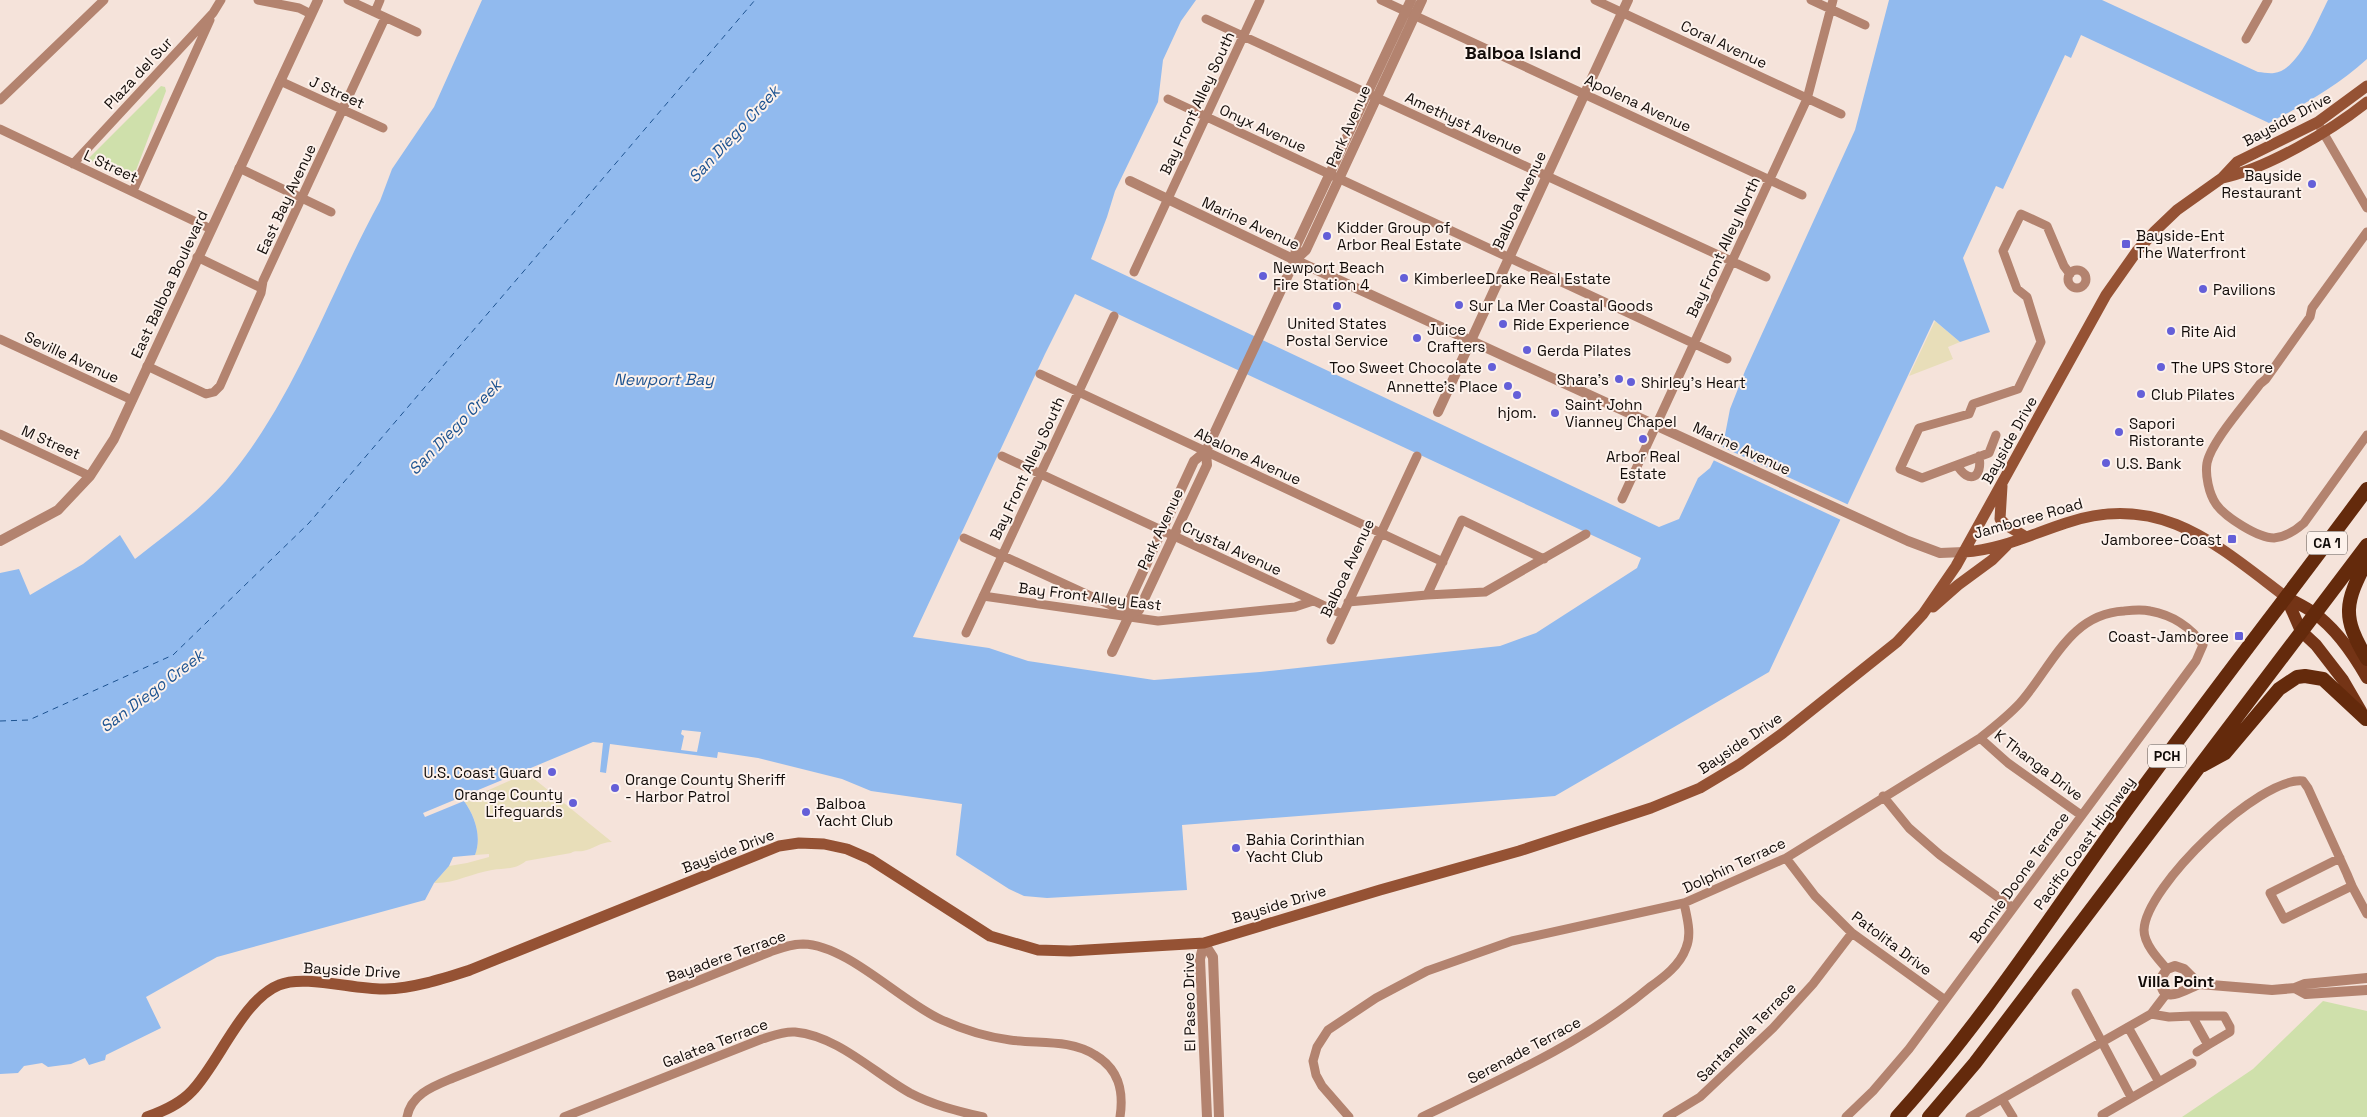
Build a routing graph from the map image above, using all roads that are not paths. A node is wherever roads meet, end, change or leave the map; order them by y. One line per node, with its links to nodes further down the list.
1 (104, 0): 33 (street)
2 (221, 0): 17 (street, Plaza del Sur)
3 (318, 0): 19 (street, East Balboa Boulevard)
4 (348, 0): 16 (street)
5 (380, 0): 16 (street)
6 (1260, 0): 25 (street, Bay Front Alley South)
7 (1381, 0): 20 (street, Apolena Avenue)
8 (1411, 0): 20 (street, Park Avenue)
9 (1422, 0): 20 (street, Park Avenue)
10 (1595, 0): 18 (street, Coral Avenue)
11 (1628, 0): 18 (street, Balboa Avenue)
12 (1811, 0): 15 (street)
13 (2268, 0): 26 (street)
14 (266, 1): 19 (street)
15 (1832, 4): 23 (street); 32 (street, Bay Front Alley North)
16 (375, 12): 21 (street)
17 (214, 13): 41 (street, Plaza del Sur); 48 (street)
18 (1622, 13): 29 (street, Balboa Avenue); 32 (street, Coral Avenue)
19 (311, 14): 27 (street, East Balboa Boulevard)
20 (1410, 14): 29 (street, Apolena Avenue); 30 (street, Park Avenue)
21 (386, 18): 24 (street); 35 (street, East Bay Avenue)
22 (1206, 19): 25 (street, Amethyst Avenue)
23 (1865, 25)
24 (417, 32)
25 (1243, 36): 30 (street, Amethyst Avenue); 37 (street, Bay Front Alley South)
26 (2246, 39)
27 (280, 81): 35 (street, J Street); 42 (street, East Balboa Boulevard)
28 (2367, 86): 38 (main road, Bayside Drive)
29 (1585, 94): 44 (street, Balboa Avenue); 46 (street, Apolena Avenue)
30 (1372, 95): 43 (street, Park Avenue); 44 (street, Amethyst Avenue); 45 (street, Park Avenue)
31 (1168, 99): 37 (street, Onyx Avenue)
32 (1807, 99): 36 (street, Coral Avenue); 46 (street, Bay Front Alley North)
33 (0, 100)
34 (2367, 102): 38 (main road, Bayside Drive)
35 (343, 110): 39 (street, J Street); 50 (street, East Bay Avenue)
36 (1841, 114)
37 (1206, 117): 43 (street, Onyx Avenue); 51 (street, Bay Front Alley South)
38 (2320, 127): 52 (street); 85 (main road, Bayside Drive)
39 (382, 128)
40 (0, 129): 41 (street, L Street)
41 (73, 164): 48 (street, L Street)
42 (239, 168): 50 (street); 54 (street, East Balboa Boulevard)
43 (1330, 174): 45 (street, Onyx Avenue); 58 (street, Park Avenue)
44 (1546, 177): 57 (street, Balboa Avenue); 59 (street, Amethyst Avenue)
45 (1340, 179): 57 (street, Onyx Avenue); 58 (street, Park Avenue)
46 (1770, 180): 49 (street, Apolena Avenue); 59 (street, Bay Front Alley North)
47 (1130, 181): 51 (street, Marine Avenue)
48 (133, 191): 54 (street, L Street)
49 (1802, 195)
50 (301, 198): 53 (street); 63 (street, East Bay Avenue)
51 (1168, 200): 58 (street, Marine Avenue); 60 (street, Bay Front Alley South)
52 (2367, 208)
53 (331, 212)
54 (211, 228): 56 (street, East Balboa Boulevard)
55 (2367, 232): 77 (street)
56 (197, 257): 63 (street); 69 (street, East Balboa Boulevard)
57 (1509, 258): 66 (street, Balboa Avenue); 67 (street, Onyx Avenue)
58 (1295, 260): 66 (street, Marine Avenue); 78 (street, Park Avenue)
59 (1732, 261): 62 (street, Amethyst Avenue); 67 (street, Bay Front Alley North)
60 (1134, 272)
61 (2070, 274): 82 (street)
62 (1766, 277)
63 (262, 288): 69 (street, East Bay Avenue)
64 (1114, 316): 71 (street, Bay Front Alley South)
65 (0, 339): 72 (street, Seville Avenue)
66 (1471, 340): 73 (street, Balboa Avenue); 74 (street, Marine Avenue)
67 (1694, 344): 68 (street, Onyx Avenue); 74 (street, Bay Front Alley North)
68 (1727, 359)
69 (147, 366): 72 (street, East Balboa Boulevard)
70 (1040, 374): 71 (street, Abalone Avenue)
71 (1078, 391): 78 (street, Abalone Avenue); 83 (street, Bay Front Alley South)
72 (132, 400): 84 (street, East Balboa Boulevard)
73 (1438, 412)
74 (1656, 425): 87 (street, Bay Front Alley North); 97 (street, Marine Avenue)
75 (0, 434): 84 (street, M Street)
76 (1996, 435): 81 (street)
77 (2367, 435)
78 (1206, 451): 88 (street, Park Avenue); 89 (street, Abalone Avenue); 91 (street, Park Avenue)
79 (1002, 456): 83 (street, Crystal Avenue)
80 (1417, 456): 89 (street, Balboa Avenue)
81 (1979, 456): 82 (street); 82 (street)
82 (1957, 465)
83 (1040, 473): 88 (street, Crystal Avenue); 98 (street, Bay Front Alley South)
84 (90, 476): 94 (street, East Balboa Boulevard)
85 (2003, 481): 92 (main road); 97 (main road, Bayside Drive)
86 (2367, 489): 104 (highway, Pacific Coast Highway / CA 1)
87 (1622, 499)
88 (1161, 531): 91 (street, Crystal Avenue); 110 (street, Park Avenue)
89 (1381, 533): 101 (street, Abalone Avenue); 106 (street, Balboa Avenue)
90 (1586, 534): 99 (street)
91 (1173, 536): 105 (street, Crystal Avenue); 110 (street, Park Avenue)
92 (2026, 537): 95 (main road, Jamboree Road); 104 (main road, Jamboree Road)
93 (964, 538): 98 (street)
94 (0, 541)
95 (2008, 544): 97 (main road, Jamboree Road); 109 (main road)
96 (2367, 545): 107 (highway, CA 1)
97 (1964, 552): 109 (main road, Bayside Drive)
98 (1002, 555): 103 (street, Bay Front Alley South); 110 (street)
99 (1544, 559): 101 (street); 102 (street)
100 (2367, 560): 116 (highway)
101 (1443, 562): 102 (street)
102 (1427, 595): 106 (street)
103 (983, 596): 110 (street, Bay Front Alley East); 112 (street, Bay Front Alley South)
104 (2286, 597): 107 (main road, Jamboree Road); 111 (main road, Jamboree Road); 162 (highway, Pacific Coast Highway / PCH)
105 (1313, 601): 108 (street, Crystal Avenue); 110 (street, Bay Front Alley East)
106 (1348, 602): 108 (street, Balboa Avenue)
107 (2315, 613): 111 (highway, CA 1); 117 (main road, Jamboree Road)
108 (1342, 614): 113 (street, Balboa Avenue)
109 (1923, 614): 130 (main road, Bayside Drive)
110 (1130, 615): 115 (street, Park Avenue)
111 (2301, 631): 118 (main road, Jamboree Road); 120 (highway, PCH)
112 (966, 633)
113 (1330, 640)
114 (2203, 645): 119 (street, Dolphin Terrace); 122 (street, Bonnie Doone Terrace)
115 (1112, 652)
116 (2367, 659)
117 (2367, 678)
118 (2367, 720): 120 (highway)
119 (1980, 738): 121 (street, Dolphin Terrace); 122 (street, K Thanga Drive)
120 (2198, 768): 163 (highway, PCH)
121 (1883, 796): 123 (street, Dolphin Terrace); 127 (street)
122 (2081, 815): 127 (street, Bonnie Doone Terrace)
123 (1786, 858): 126 (street, Dolphin Terrace); 129 (street, Patolita Drive)
124 (2340, 858): 125 (street); 125 (street); 131 (street)
125 (2352, 886): 128 (street)
126 (1684, 903): 158 (street, Dolphin Terrace); 159 (street, Serenade Terrace)
127 (2012, 908): 138 (street, Bonnie Doone Terrace)
128 (2367, 914)
129 (1852, 933): 138 (street, Patolita Drive); 160 (street, Santanella Terrace)
130 (1204, 943): 151 (main road, Bayside Drive); 156 (street, El Paseo Drive); 157 (street, El Paseo Drive)
131 (2167, 969): 133 (street); 137 (street)
132 (2367, 978): 134 (street)
133 (2200, 984): 134 (street); 137 (street)
134 (2295, 988): 135 (street)
135 (2367, 990)
136 (2076, 993): 142 (street)
137 (2167, 993): 139 (street)
138 (1945, 1000): 161 (street, Bonnie Doone Terrace)
139 (2151, 1014): 140 (street); 141 (street)
140 (2192, 1016): 143 (street); 143 (street)
141 (2128, 1027): 142 (street); 146 (street)
142 (2103, 1042): 147 (street); 148 (street)
143 (2208, 1045): 144 (street)
144 (2197, 1052)
145 (2192, 1063): 146 (street)
146 (2159, 1082): 147 (street)
147 (2131, 1097): 149 (street)
148 (2002, 1099): 150 (street); 164 (street)
149 (2102, 1115)
150 (1975, 1116)
151 (147, 1117)
152 (407, 1117): 155 (street, Bayadere Terrace)
153 (564, 1117): 154 (street, Galatea Terrace)
154 (982, 1117)
155 (1120, 1117)
156 (1207, 1117)
157 (1219, 1117)
158 (1349, 1117)
159 (1422, 1117)
160 (1667, 1117)
161 (1846, 1117)
162 (1897, 1117)
163 (1929, 1117)
164 (2013, 1117)

